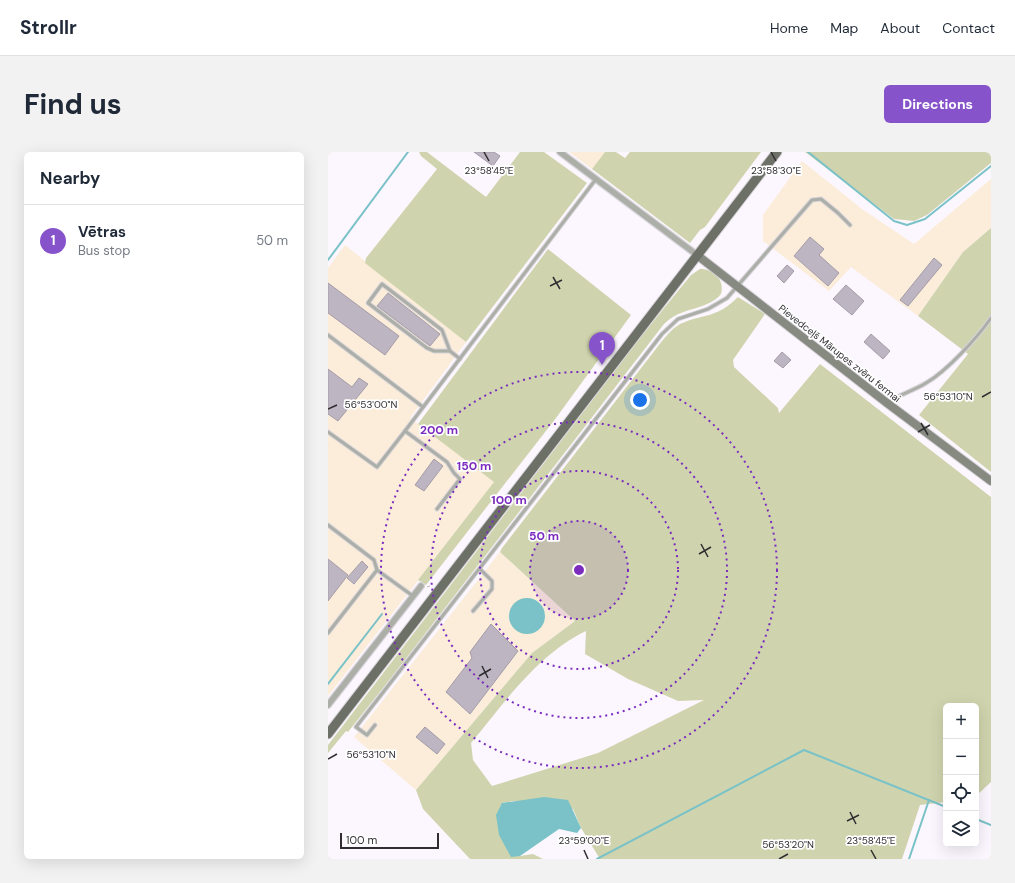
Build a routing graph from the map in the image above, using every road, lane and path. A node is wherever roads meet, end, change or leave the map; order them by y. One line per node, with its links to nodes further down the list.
1 (560, 152): 3 (street)
2 (777, 152): 5 (main road)
3 (596, 179): 5 (street); 10 (lane)
4 (850, 225): 6 (lane)
5 (697, 255): 6 (street, Pievedceļš Mārupes zvēru fermai); 26 (main road)
6 (738, 286): 11 (street, Pievedceļš Mārupes zvēru fermai); 18 (lane)
7 (991, 318): 11 (lane)
8 (328, 334): 12 (lane)
9 (450, 351): 9 (lane); 10 (lane)
10 (460, 359): 12 (lane)
11 (887, 403): 15 (street, Pievedceļš Mārupes zvēru fermai)
12 (423, 407): 13 (lane)
13 (405, 431): 14 (lane); 16 (lane)
14 (328, 432)
15 (991, 481)
16 (437, 509)
17 (328, 525): 19 (lane)
18 (480, 569): 22 (lane); 25 (lane)
19 (377, 570): 21 (lane); 23 (lane)
20 (421, 586): 21 (street)
21 (413, 596): 24 (street)
22 (473, 611)
23 (328, 633)
24 (329, 702)
25 (375, 725)
26 (328, 734)

